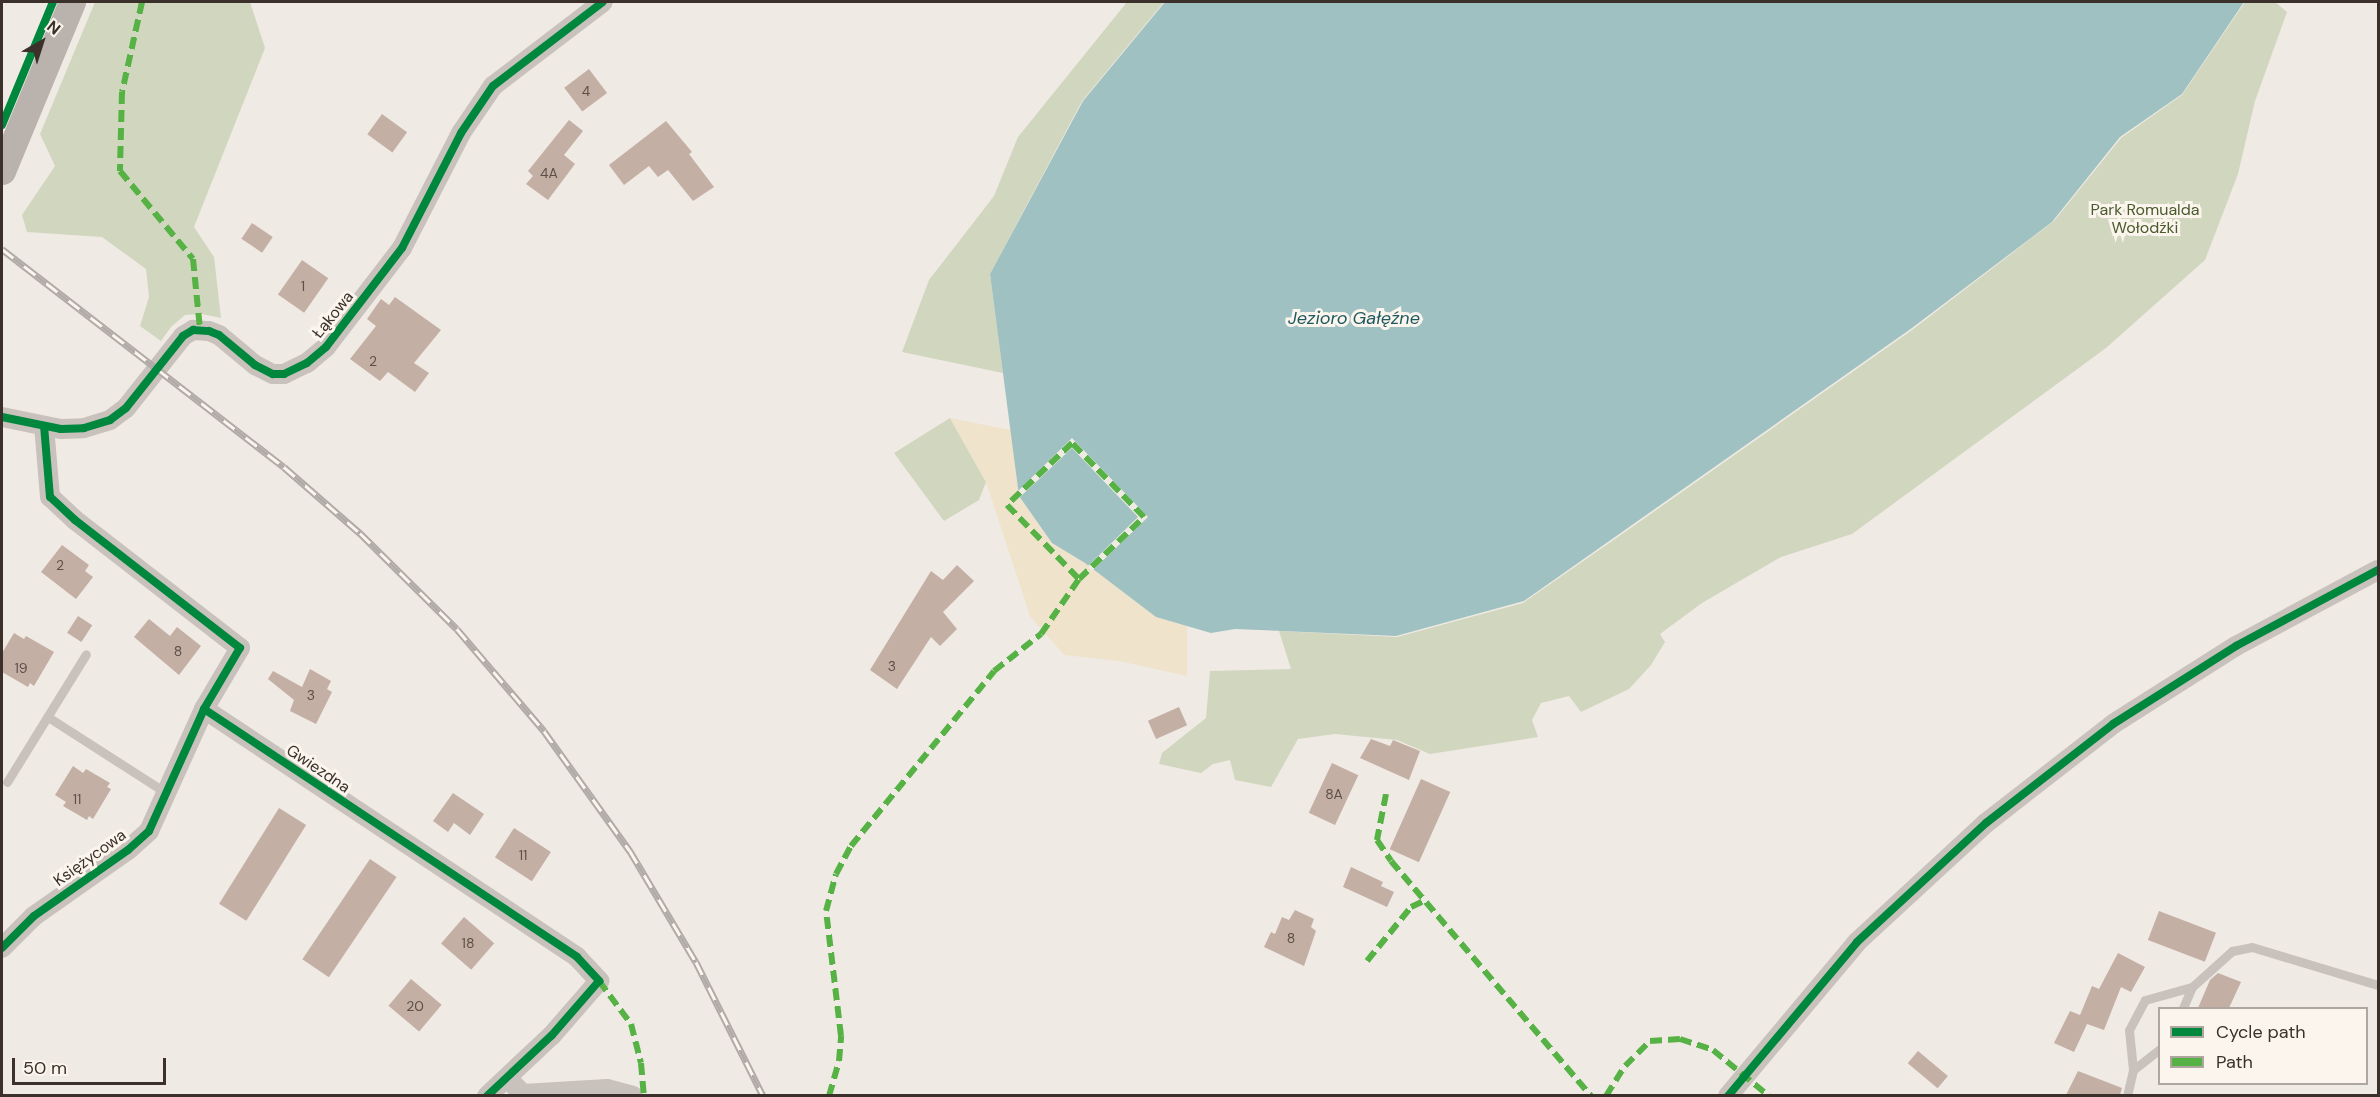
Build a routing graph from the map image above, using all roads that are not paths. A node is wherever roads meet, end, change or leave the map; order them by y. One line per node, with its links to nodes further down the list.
1 (72, 2): 3 (main road)
2 (603, 2): 5 (street, Łąkowa)
3 (4, 164)
4 (2, 417): 5 (street, Łąkowa)
5 (44, 426): 8 (street)
6 (2379, 570): 21 (street)
7 (86, 654): 9 (lane)
8 (204, 709): 11 (street, Księżycowa); 18 (street, Gwiezdna)
9 (48, 717): 10 (lane); 11 (lane)
10 (7, 782)
11 (168, 794): 12 (street, Księżycowa)
12 (2, 948)
13 (2379, 985): 14 (lane)
14 (2192, 987): 15 (lane); 17 (lane)
15 (2182, 1007)
16 (2158, 1051): 17 (lane)
17 (2133, 1070): 22 (lane)
18 (507, 1078): 19 (street, Gwiezdna); 20 (street)
19 (488, 1095)
20 (633, 1095)
21 (1728, 1095)
22 (2127, 1095)

